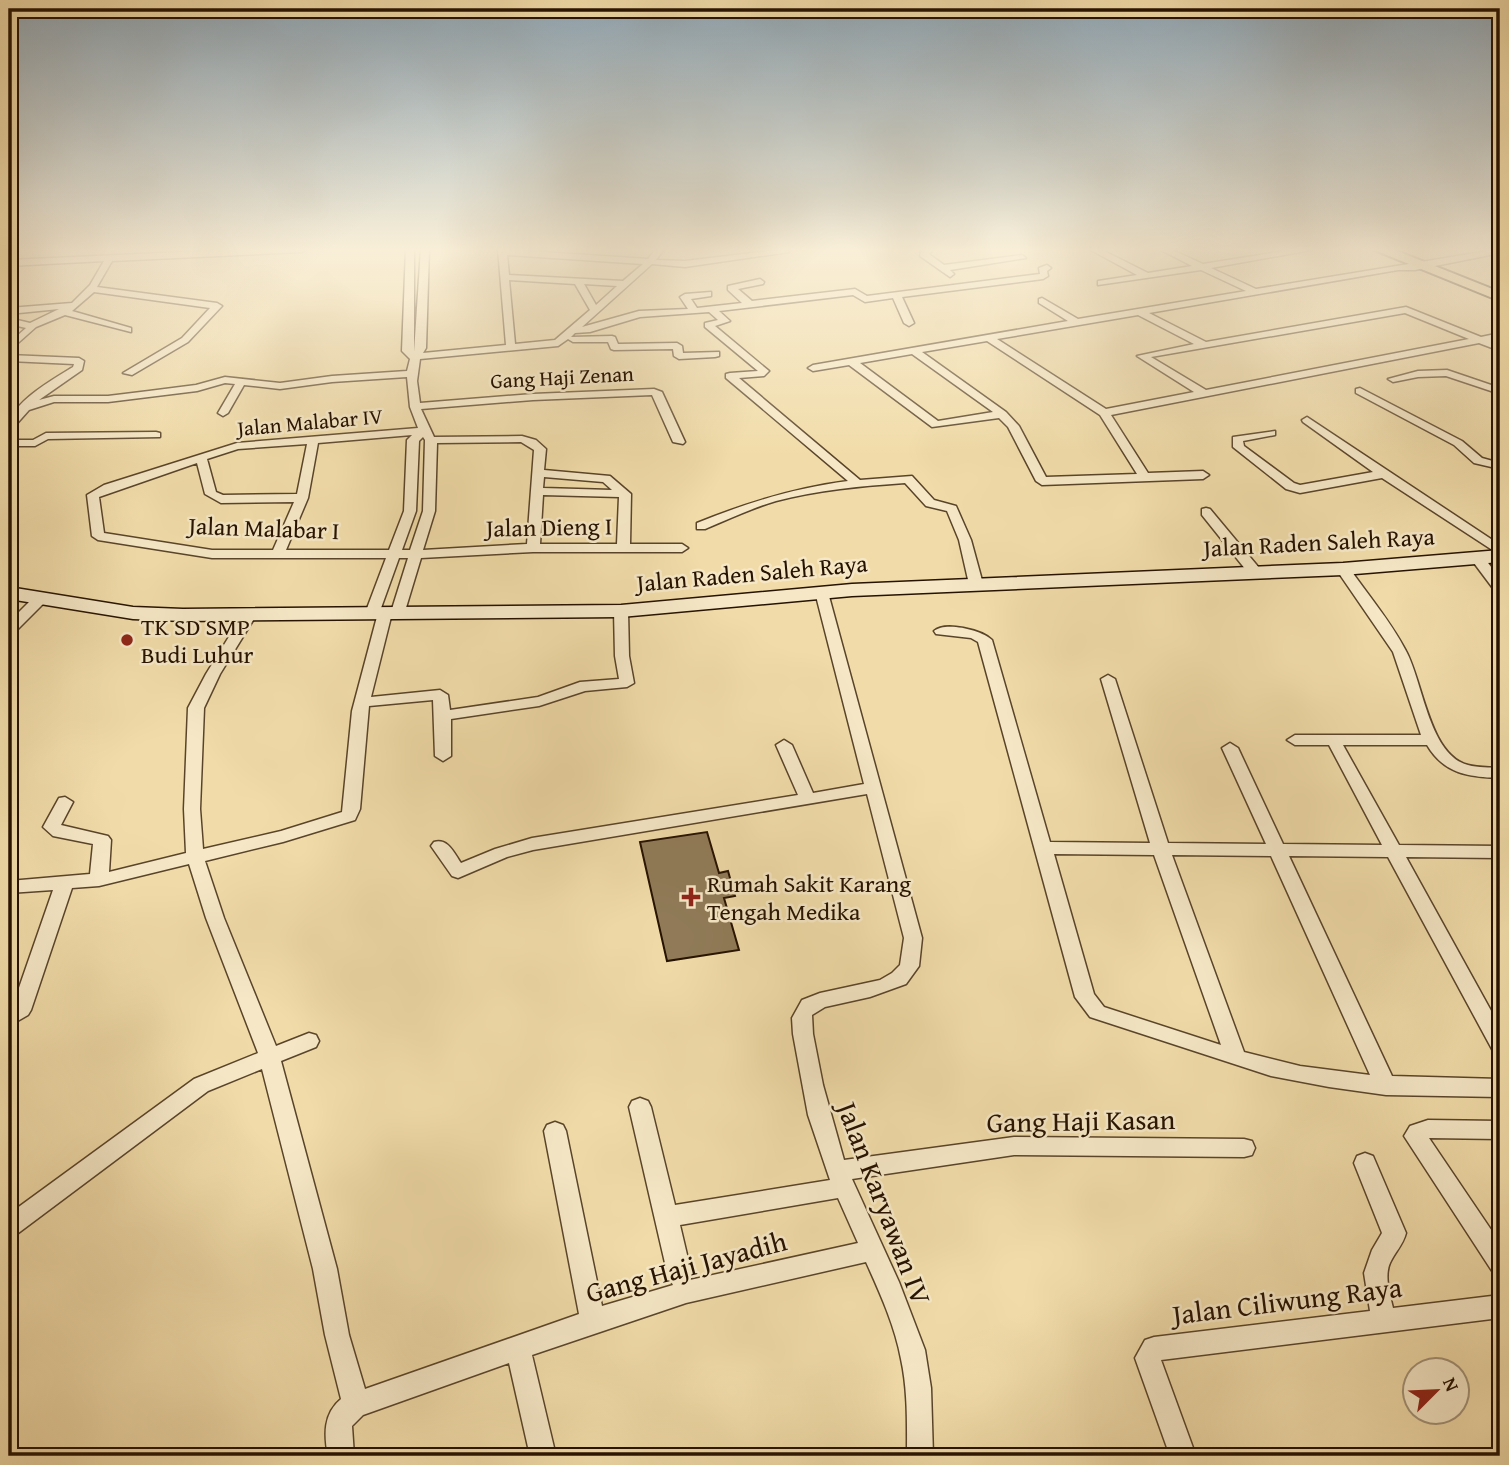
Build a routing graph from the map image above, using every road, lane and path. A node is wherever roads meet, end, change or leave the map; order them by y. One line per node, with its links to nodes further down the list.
1 (54, 317): 19 (street)
2 (82, 317): 20 (street)
3 (207, 317): 36 (street)
4 (408, 317): 32 (street)
5 (422, 317): 32 (street)
6 (508, 317): 29 (street)
7 (587, 317): 21 (street)
8 (628, 317): 21 (street)
9 (720, 317): 64 (street)
10 (906, 317): 17 (street)
11 (1068, 317): 18 (street)
12 (1109, 317): 18 (street)
13 (1150, 317): 26 (street)
14 (1363, 317): 26 (street)
15 (1424, 317): 25 (street)
16 (9, 321): 19 (street)
17 (909, 323)
18 (1077, 323): 23 (street)
19 (31, 326): 27 (street)
20 (128, 330)
21 (573, 331): 24 (street)
22 (1500, 336): 25 (street)
23 (989, 338): 30 (street); 48 (street)
24 (563, 339): 29 (street); 31 (street)
25 (1482, 340): 28 (street); 42 (street)
26 (1204, 345): 42 (street)
27 (9, 348)
28 (1500, 348)
29 (511, 349): 32 (street)
30 (914, 351): 34 (street); 49 (street)
31 (715, 354)
32 (414, 357): 37 (street)
33 (9, 358): 46 (street)
34 (852, 362): 35 (street); 49 (street)
35 (813, 368)
36 (128, 373)
37 (410, 374): 39 (street); 45 (street)
38 (1393, 379): 41 (street)
39 (241, 382): 43 (street); 47 (street)
40 (1360, 391): 59 (street)
41 (1500, 391)
42 (1203, 393): 48 (street)
43 (149, 394): 44 (street); 46 (street)
44 (144, 406)
45 (416, 407): 54 (street); 56 (street, Gang Haji Zenan)
46 (22, 408): 51 (street)
47 (223, 413)
48 (1104, 413): 63 (street)
49 (1002, 414): 63 (street)
50 (1307, 420): 61 (street)
51 (9, 426)
52 (1271, 433): 61 (street)
53 (156, 435): 57 (street)
54 (427, 435): 55 (street, Jalan Malabar IV); 60 (street, Jalan Malabar IV); 67 (street); 68 (street)
55 (313, 440): 58 (street, Jalan Malabar IV); 69 (street)
56 (678, 442)
57 (9, 443)
58 (201, 458): 69 (street); 76 (street, Jalan Malabar I)
59 (1500, 466)
60 (538, 473): 65 (street, Jalan Malabar IV); 66 (street)
61 (1384, 474): 75 (street)
62 (1203, 475): 63 (street)
63 (1144, 478)
64 (858, 483): 71 (street); 83 (street)
65 (537, 491): 66 (street); 72 (street, Jalan Malabar IV)
66 (625, 494): 73 (street)
67 (411, 497): 68 (street); 77 (street)
68 (429, 497): 78 (street)
69 (302, 498): 76 (street)
70 (1206, 512): 82 (street)
71 (701, 526)
72 (533, 548): 73 (street, Jalan Dieng I); 78 (street, Jalan Dieng I)
73 (623, 548): 74 (street, Jalan Dieng I)
74 (682, 548)
75 (1500, 551)
76 (278, 553): 77 (street, Jalan Malabar I)
77 (393, 554): 78 (street, Jalan Malabar I); 88 (street)
78 (416, 554): 88 (street)
79 (1500, 556): 80 (main road, Jalan Raden Saleh Raya)
80 (1478, 559): 81 (main road, Jalan Raden Saleh Raya); 84 (street)
81 (1343, 569): 82 (main road, Jalan Raden Saleh Raya); 97 (street)
82 (1255, 572): 83 (main road, Jalan Raden Saleh Raya)
83 (976, 584): 85 (main road, Jalan Raden Saleh Raya)
84 (1500, 588)
85 (822, 592): 89 (main road, Jalan Raden Saleh Raya); 103 (street, Jalan Karyawan IV)
86 (9, 593): 87 (main road, Jalan Raden Saleh Raya)
87 (40, 599): 90 (main road, Jalan Raden Saleh Raya); 91 (street)
88 (386, 611): 89 (main road, Jalan Raden Saleh Raya); 90 (main road, Jalan Raden Saleh Raya); 94 (street)
89 (621, 611): 95 (street)
90 (250, 614): 112 (street)
91 (9, 630)
92 (941, 631): 108 (street)
93 (1108, 679): 107 (street)
94 (363, 702): 95 (street); 112 (street)
95 (443, 716): 101 (street)
96 (1295, 740): 97 (street)
97 (1433, 740): 102 (street)
98 (784, 745): 104 (street)
99 (1336, 746): 110 (street)
100 (1230, 748): 109 (street)
101 (443, 756)
102 (1500, 773)
103 (874, 788): 104 (street); 128 (street, Jalan Karyawan IV)
104 (808, 799): 106 (street)
105 (65, 802): 113 (street)
106 (440, 846)
107 (1160, 847): 108 (street); 109 (street); 119 (street)
108 (1043, 848): 119 (street)
109 (1279, 850): 110 (street); 121 (street)
110 (1393, 852): 111 (street); 118 (street)
111 (1500, 852)
112 (195, 856): 113 (street); 120 (street)
113 (99, 880): 114 (street)
114 (65, 882): 115 (street); 116 (street)
115 (9, 887)
116 (15, 1014)
117 (309, 1041): 120 (street)
118 (1500, 1045)
119 (1234, 1056): 121 (street)
120 (270, 1058): 130 (street); 138 (street)
121 (1386, 1086): 122 (street)
122 (1500, 1088)
123 (640, 1107): 129 (street)
124 (555, 1130): 136 (street)
125 (1500, 1130): 132 (street)
126 (1244, 1148): 128 (street, Gang Haji Kasan)
127 (1365, 1163): 135 (street)
128 (841, 1179): 129 (street, Gang Haji Kasan); 131 (street, Jalan Karyawan IV)
129 (667, 1217): 133 (street)
130 (9, 1227)
131 (873, 1250): 136 (street, Gang Haji Jayadih); 141 (street, Jalan Karyawan IV)
132 (1500, 1263)
133 (680, 1276)
134 (1500, 1307): 135 (street, Jalan Ciliwung Raya)
135 (1384, 1320): 142 (street, Jalan Ciliwung Raya)
136 (593, 1321): 137 (street, Gang Haji Jayadih)
137 (518, 1349): 138 (street, Gang Haji Jayadih); 140 (street)
138 (356, 1405): 139 (street)
139 (341, 1456)
140 (544, 1456)
141 (920, 1456)
142 (1183, 1456)

